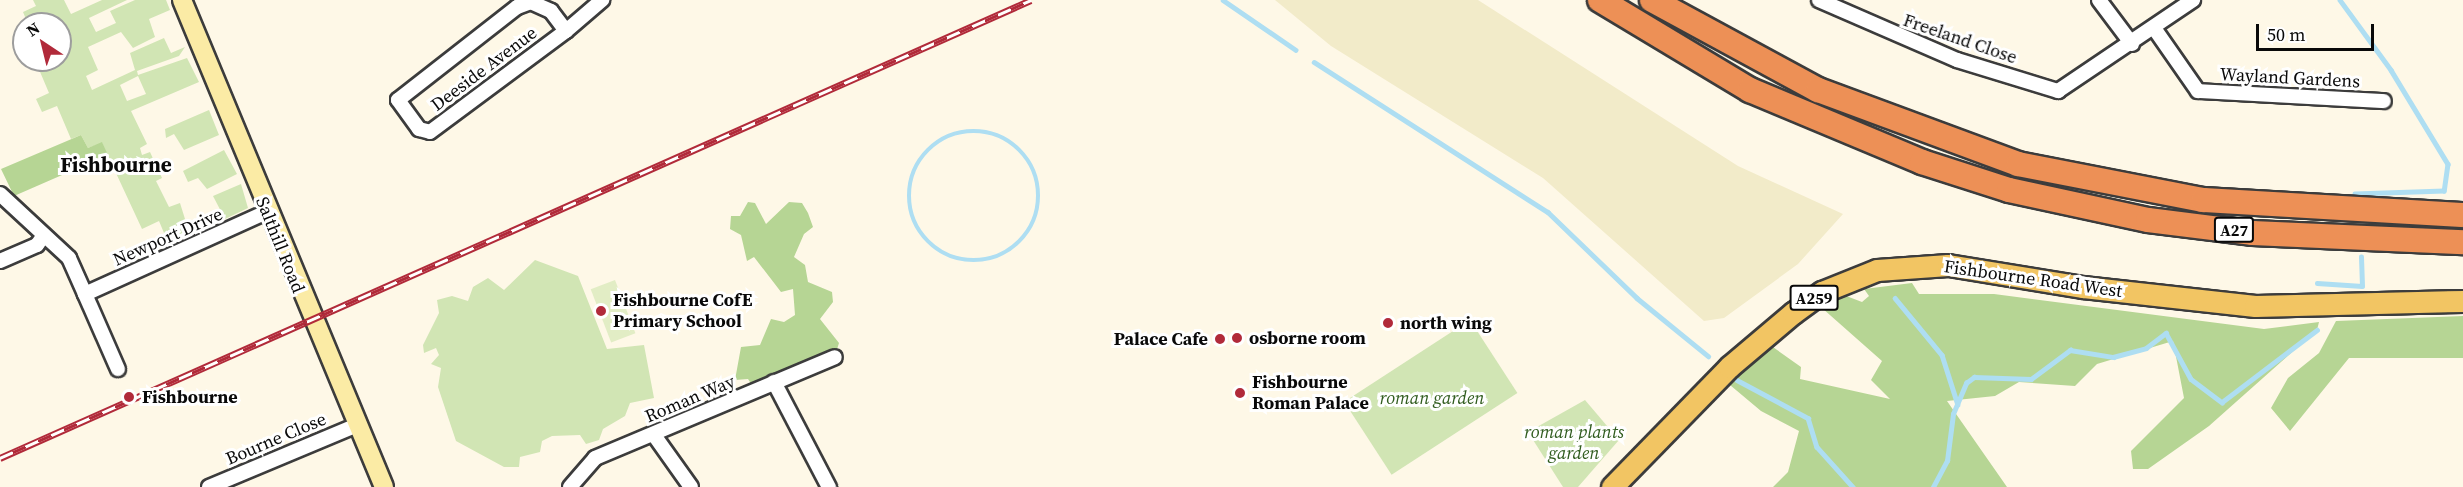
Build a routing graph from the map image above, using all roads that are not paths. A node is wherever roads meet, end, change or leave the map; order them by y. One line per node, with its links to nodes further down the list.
1 (182, 0): 13 (street, Salthill Road)
2 (602, 0): 9 (street, Deeside Avenue)
3 (1600, 0): 16 (highway, A27)
4 (1652, 0): 14 (highway, A27)
5 (1819, 0): 10 (street, Freeland Close)
6 (2099, 0): 10 (street)
7 (2193, 0): 8 (street)
8 (2154, 28): 10 (street); 11 (street, Wayland Gardens)
9 (566, 31): 9 (street, Deeside Avenue)
10 (2132, 44)
11 (2384, 101)
12 (0, 194): 15 (street)
13 (267, 212): 18 (street, Newport Drive); 23 (street, Salthill Road)
14 (2463, 214)
15 (44, 234): 17 (street); 18 (street)
16 (2463, 242)
17 (0, 261)
18 (85, 294): 21 (street)
19 (2463, 301): 30 (main road, Fishbourne Road West / A259)
20 (835, 357): 22 (street, Roman Way)
21 (118, 369)
22 (774, 382): 24 (street, Roman Way); 29 (street)
23 (357, 425): 25 (street, Bourne Close); 26 (street, Salthill Road)
24 (654, 435): 27 (street, Roman Way); 28 (street)
25 (209, 487)
26 (384, 487)
27 (570, 487)
28 (691, 487)
29 (829, 487)
30 (1612, 487)

